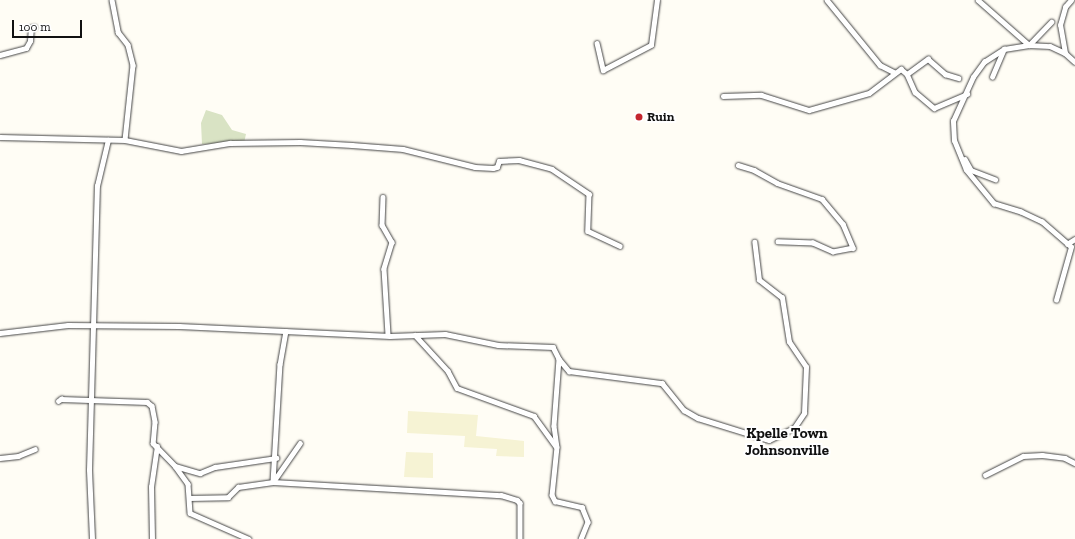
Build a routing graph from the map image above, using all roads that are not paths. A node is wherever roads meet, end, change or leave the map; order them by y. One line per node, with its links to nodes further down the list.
1 (112, 0): 23 (street)
2 (657, 0): 9 (street)
3 (827, 0): 15 (street)
4 (978, 0): 10 (street)
5 (1072, 0): 6 (street); 12 (street)
6 (1075, 3)
7 (1051, 22): 10 (street)
8 (34, 27): 13 (street)
9 (597, 43)
10 (1029, 45): 11 (street); 12 (street)
11 (1004, 49): 17 (street); 19 (street)
12 (1065, 53): 14 (street)
13 (0, 55)
14 (1075, 62)
15 (894, 72): 16 (street); 20 (street)
16 (907, 74): 18 (street); 19 (street)
17 (992, 77)
18 (958, 78)
19 (967, 94): 24 (street)
20 (723, 96)
21 (0, 137): 22 (street)
22 (108, 140): 23 (street); 34 (street)
23 (125, 140): 32 (street)
24 (962, 154): 26 (street); 31 (street)
25 (738, 165): 30 (street)
26 (995, 179)
27 (383, 197): 37 (street)
28 (1075, 239): 31 (street)
29 (754, 242): 39 (street)
30 (778, 242)
31 (1067, 244): 33 (street)
32 (620, 246)
33 (1056, 300)
34 (94, 327): 35 (street); 36 (street); 41 (street)
35 (286, 330): 37 (street); 47 (street)
36 (0, 333)
37 (388, 335): 38 (street)
38 (415, 335): 39 (street); 44 (street)
39 (559, 359): 44 (street)
40 (58, 401): 41 (street)
41 (92, 401): 43 (street); 53 (street)
42 (300, 443): 51 (street)
43 (157, 446): 49 (street); 54 (street)
44 (557, 447): 57 (street)
45 (35, 449): 46 (street)
46 (0, 458)
47 (276, 458): 49 (street); 51 (street)
48 (1075, 463): 50 (street)
49 (175, 466): 52 (street)
50 (985, 475)
51 (273, 482): 52 (street); 56 (street)
52 (189, 498): 55 (street)
53 (92, 539)
54 (152, 539)
55 (249, 539)
56 (520, 539)
57 (581, 539)

